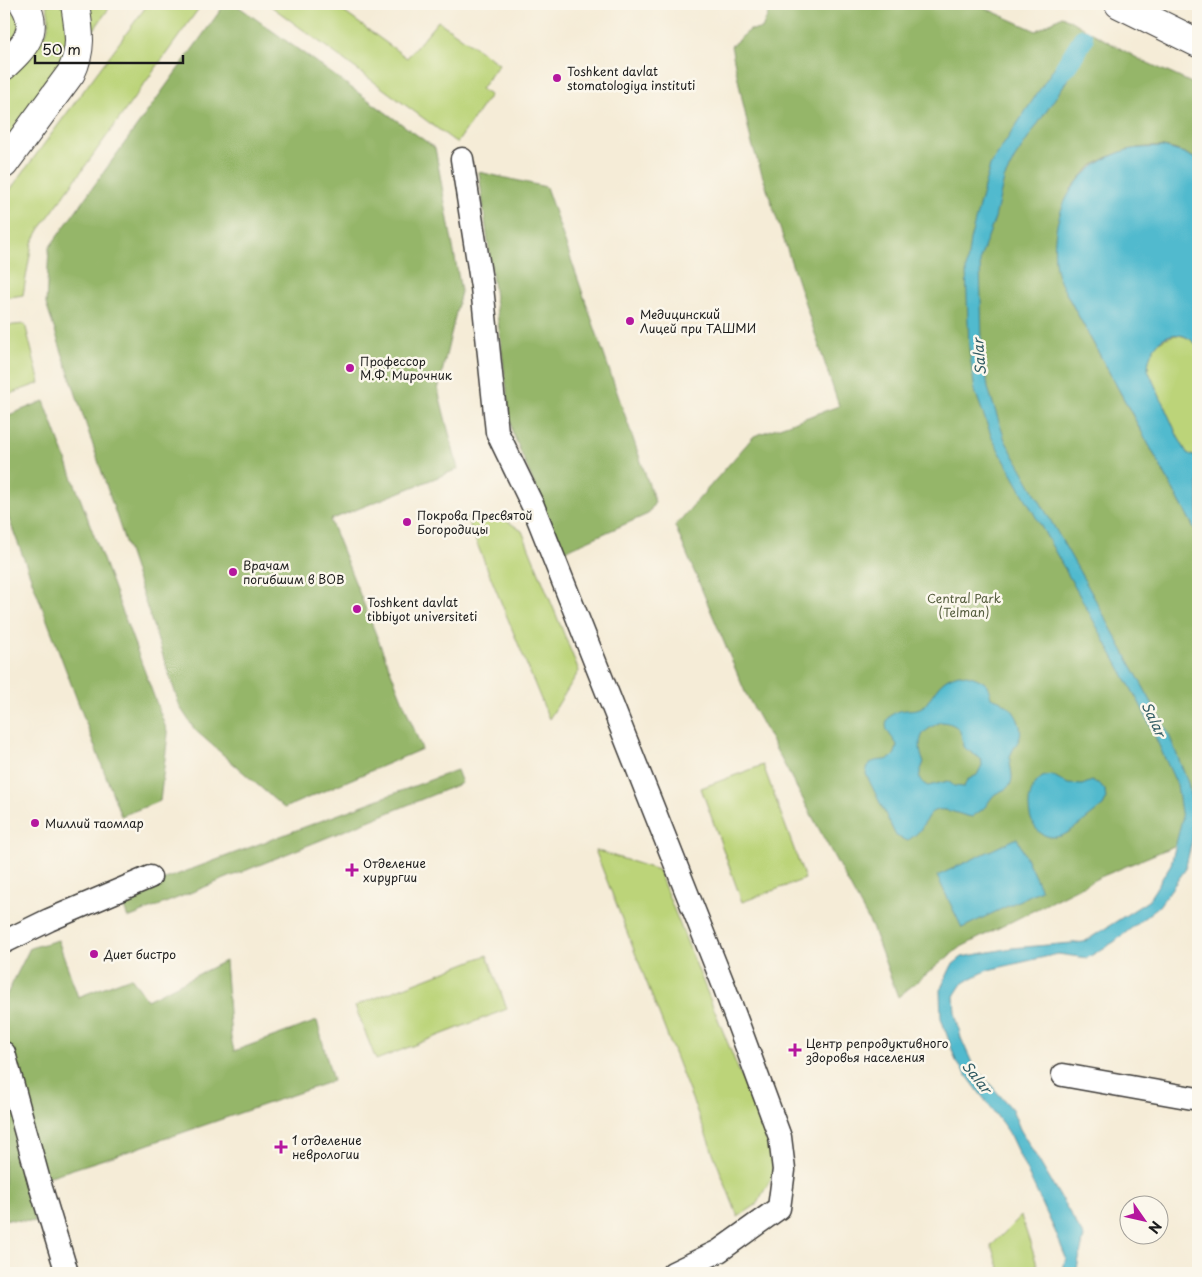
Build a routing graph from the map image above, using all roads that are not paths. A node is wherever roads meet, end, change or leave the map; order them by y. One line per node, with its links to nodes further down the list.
1 (24, 4): 5 (main road)
2 (75, 4): 7 (main road)
3 (1120, 4): 4 (main road)
4 (1198, 43)
5 (4, 66)
6 (462, 159): 14 (street)
7 (4, 164)
8 (150, 877): 9 (street)
9 (4, 942)
10 (4, 1052): 13 (street)
11 (1063, 1075): 12 (street)
12 (1198, 1099)
13 (67, 1273)
14 (673, 1273)

